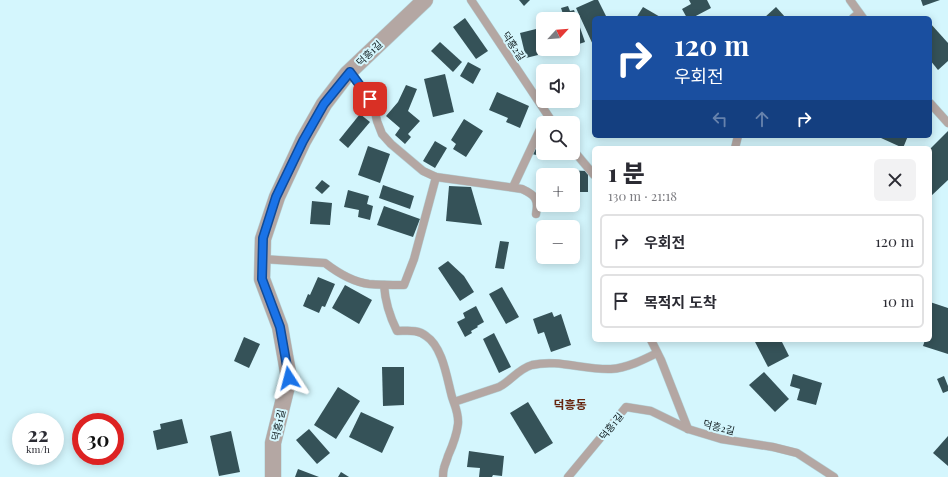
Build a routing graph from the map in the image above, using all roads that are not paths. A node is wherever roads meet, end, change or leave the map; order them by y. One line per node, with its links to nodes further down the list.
1 (425, 0): 5 (street, 덕흥1길)
2 (471, 0): 7 (lane, 덕흥2길)
3 (850, 0): 4 (lane)
4 (858, 16)
5 (350, 72): 12 (lane); 15 (street, 덕흥1길)
6 (932, 105): 8 (lane)
7 (547, 114)
8 (948, 122)
9 (536, 138): 13 (lane)
10 (580, 159): 11 (lane)
11 (592, 174)
12 (436, 177): 13 (lane); 16 (lane)
13 (513, 187): 14 (lane)
14 (536, 214)
15 (262, 259): 16 (lane); 21 (street, 덕흥1길)
16 (384, 284): 19 (lane)
17 (652, 342): 18 (lane, 덕흥2길)
18 (657, 353): 19 (lane); 20 (lane, 덕흥2길)
19 (454, 402): 22 (lane)
20 (688, 429): 23 (lane, 덕흥1길); 24 (lane, 덕흥2길)
21 (273, 477)
22 (443, 477)
23 (568, 477)
24 (834, 477)

